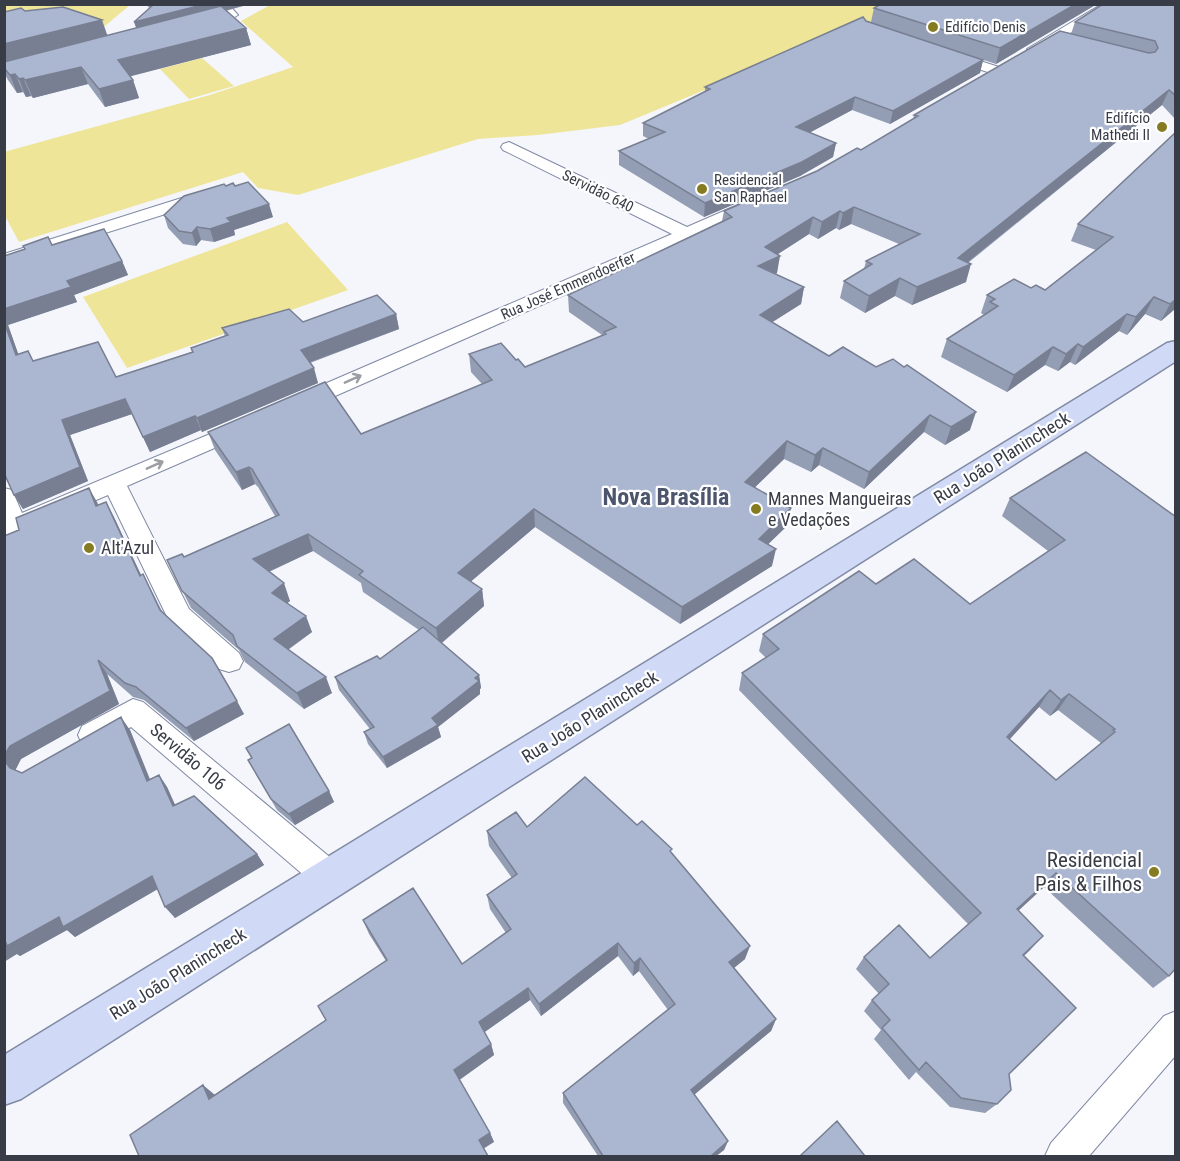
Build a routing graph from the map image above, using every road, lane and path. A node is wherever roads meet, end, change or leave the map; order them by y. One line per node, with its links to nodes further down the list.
1 (1112, 4): 2 (street)
2 (1052, 39): 3 (street); 5 (street)
3 (1075, 44)
4 (933, 49): 5 (street)
5 (997, 71): 6 (street)
6 (977, 82)
7 (509, 147): 10 (street, Servidão 640)
8 (225, 189): 11 (street)
9 (774, 196): 10 (street, Rua José Emmendoerfer)
10 (686, 234): 13 (street, Rua José Emmendoerfer, one-way to 10)
11 (4, 260)
12 (1176, 350): 20 (main road, Rua João Planincheck)
13 (287, 408)
14 (254, 422): 15 (street, one-way to 14)
15 (114, 483): 17 (street); 18 (street)
16 (4, 496): 17 (street)
17 (9, 528)
18 (229, 661)
19 (73, 746): 20 (street, Servidão 106)
20 (332, 879): 22 (main road, Rua João Planincheck)
21 (1176, 1028): 23 (street)
22 (4, 1082)
23 (1064, 1156)

